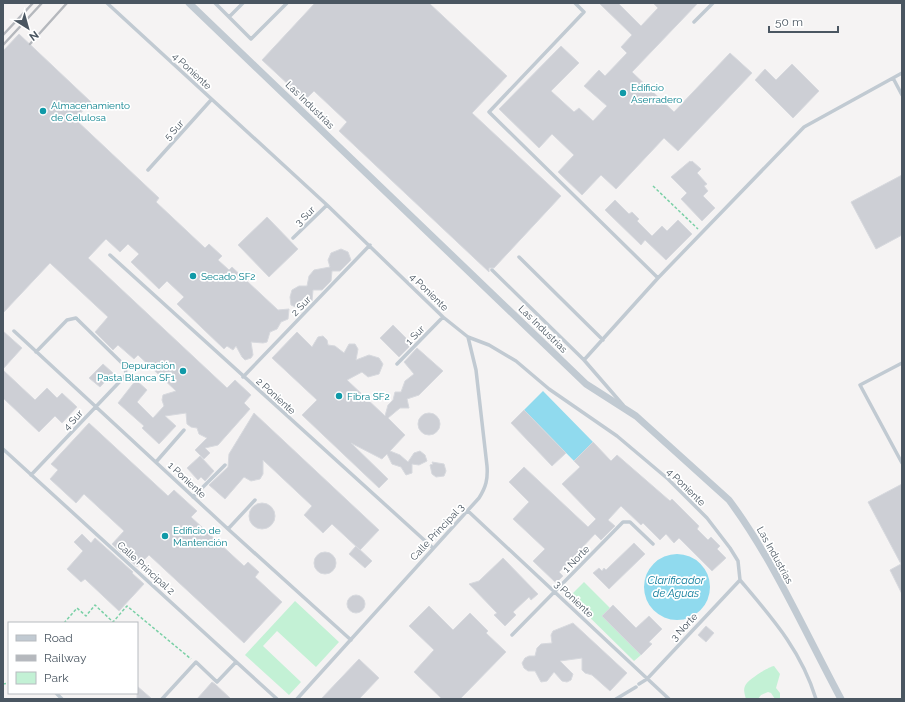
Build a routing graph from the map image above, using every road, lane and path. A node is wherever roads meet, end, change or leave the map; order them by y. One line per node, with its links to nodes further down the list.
1 (107, 3): 13 (lane, 4 Poniente)
2 (189, 3): 34 (street, Las Industrias)
3 (215, 3): 8 (lane)
4 (243, 3): 8 (lane)
5 (287, 3): 8 (lane)
6 (575, 3): 23 (lane)
7 (713, 3): 9 (lane)
8 (229, 17)
9 (694, 22)
10 (902, 73): 11 (lane)
11 (893, 78): 12 (lane); 17 (lane)
12 (902, 95)
13 (211, 100): 14 (lane, 5 Sur); 16 (lane, 4 Poniente)
14 (148, 170)
15 (653, 186): 17 (path)
16 (327, 205): 18 (lane, 3 Sur); 19 (lane, 4 Poniente)
17 (702, 233): 23 (lane)
18 (293, 238)
19 (370, 245): 24 (lane, 4 Poniente); 32 (lane, 2 Sur)
20 (110, 255): 32 (lane, 2 Poniente)
21 (519, 257): 27 (lane)
22 (492, 270): 29 (lane)
23 (658, 278): 27 (lane)
24 (444, 317): 26 (lane, 4 Poniente); 31 (lane, 1 Sur)
25 (14, 331): 28 (lane, 1 Poniente)
26 (468, 337): 43 (lane, Calle Principal 3); 47 (lane, 4 Poniente)
27 (603, 340): 29 (lane)
28 (36, 352): 33 (lane, 1 Poniente); 33 (lane, 4 Sur)
29 (584, 360): 34 (lane)
30 (902, 363): 38 (lane)
31 (397, 364)
32 (243, 377): 46 (lane, 2 Poniente)
33 (96, 407): 37 (lane, 1 Poniente); 40 (lane, 4 Sur)
34 (636, 416): 65 (street, Las Industrias)
35 (184, 430): 37 (lane)
36 (3, 449): 40 (lane, Calle Principal 2)
37 (156, 462): 41 (lane, 1 Poniente)
38 (902, 463)
39 (225, 465): 41 (lane)
40 (31, 475): 55 (lane, Calle Principal 2)
41 (193, 496): 44 (lane, 1 Poniente)
42 (255, 500): 44 (lane)
43 (468, 511): 46 (lane, Calle Principal 3); 48 (lane, 3 Poniente)
44 (228, 529): 53 (lane, 1 Poniente)
45 (653, 544): 48 (lane, 1 Norte)
46 (432, 548): 53 (lane, Calle Principal 3)
47 (740, 580): 56 (lane, 3 Norte); 64 (lane)
48 (555, 592): 52 (lane, 1 Norte); 56 (lane, 3 Poniente)
49 (65, 622): 51 (path)
50 (113, 622): 54 (path)
51 (113, 622)
52 (512, 635)
53 (351, 640): 61 (lane, Calle Principal 3)
54 (196, 662): 55 (lane); 59 (lane)
55 (236, 662): 60 (lane, Calle Principal 2)
56 (647, 679): 57 (lane, 3 Norte); 63 (lane, 3 Poniente)
57 (639, 684)
58 (636, 687): 62 (lane)
59 (162, 699)
60 (277, 699)
61 (297, 699)
62 (616, 699)
63 (668, 699)
64 (816, 699)
65 (841, 699)

